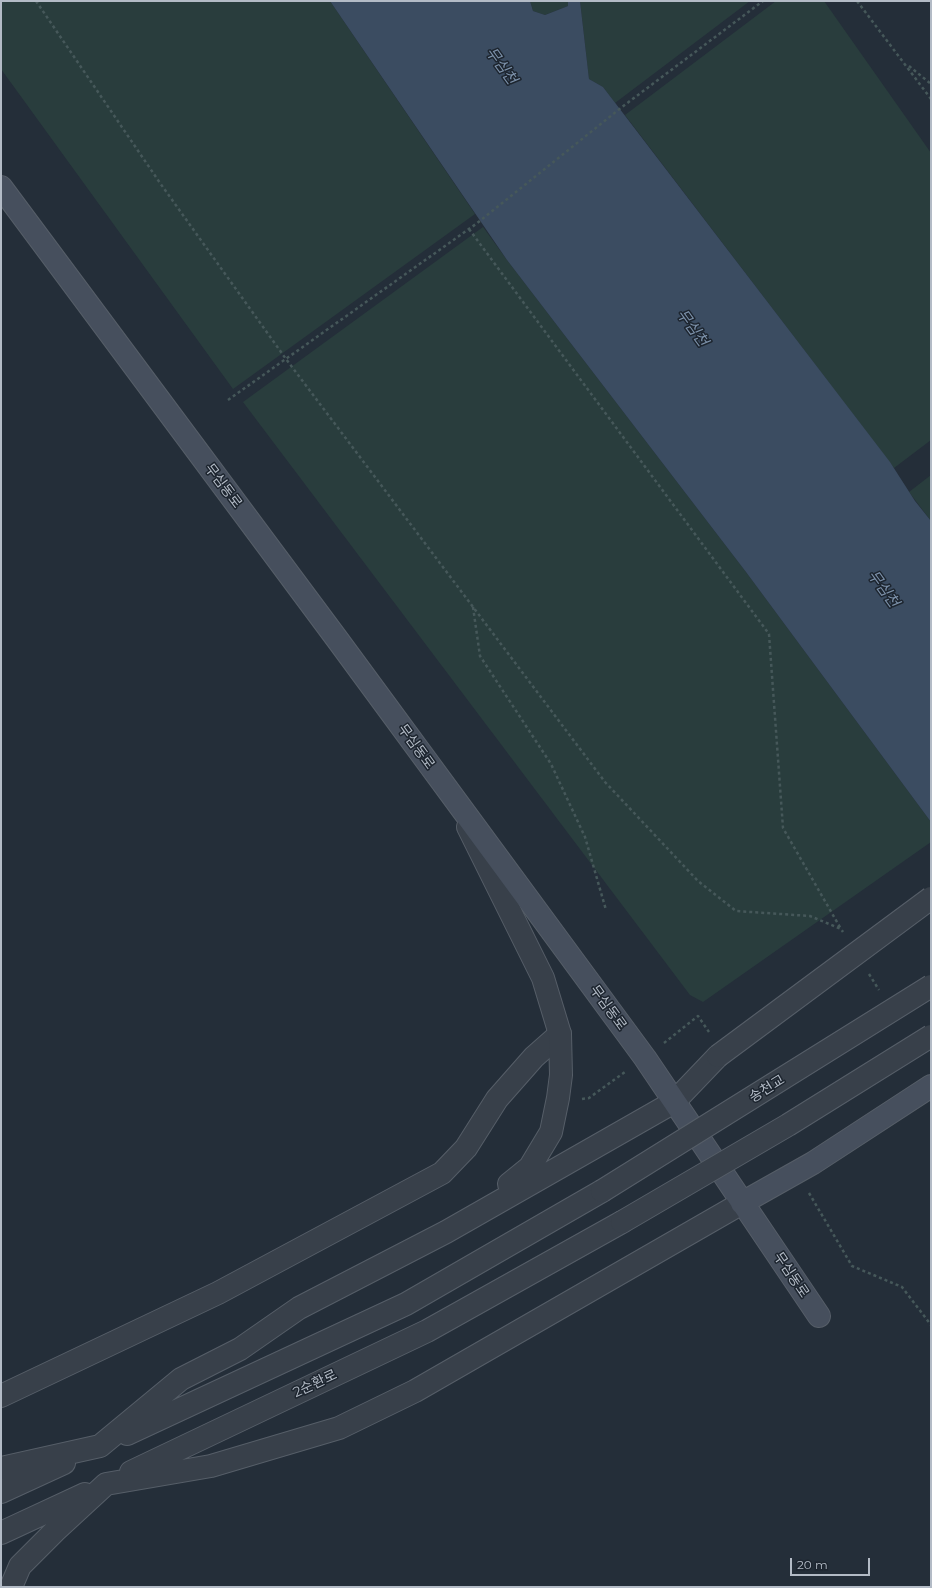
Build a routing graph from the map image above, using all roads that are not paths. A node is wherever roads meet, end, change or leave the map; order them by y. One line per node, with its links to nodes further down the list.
1 (1, 186): 2 (main road, 무심동로)
2 (453, 797): 5 (street); 8 (main road, 무심동로)
3 (931, 898): 8 (street, bridge)
4 (931, 986): 13 (street, 송천교, bridge)
5 (560, 1034): 10 (street); 12 (street)
6 (931, 1036): 15 (street, 2순환로, bridge)
7 (931, 1086): 9 (main road)
8 (674, 1102): 9 (main road, 무심동로); 10 (street)
9 (742, 1203): 11 (main road, 무심동로); 15 (street)
10 (446, 1232): 13 (street)
11 (819, 1316)
12 (1, 1396)
13 (100, 1446): 14 (street); 16 (street)
14 (1, 1468)
15 (106, 1484): 17 (street, 2순환로); 18 (street)
16 (1, 1492)
17 (1, 1533)
18 (11, 1587)

